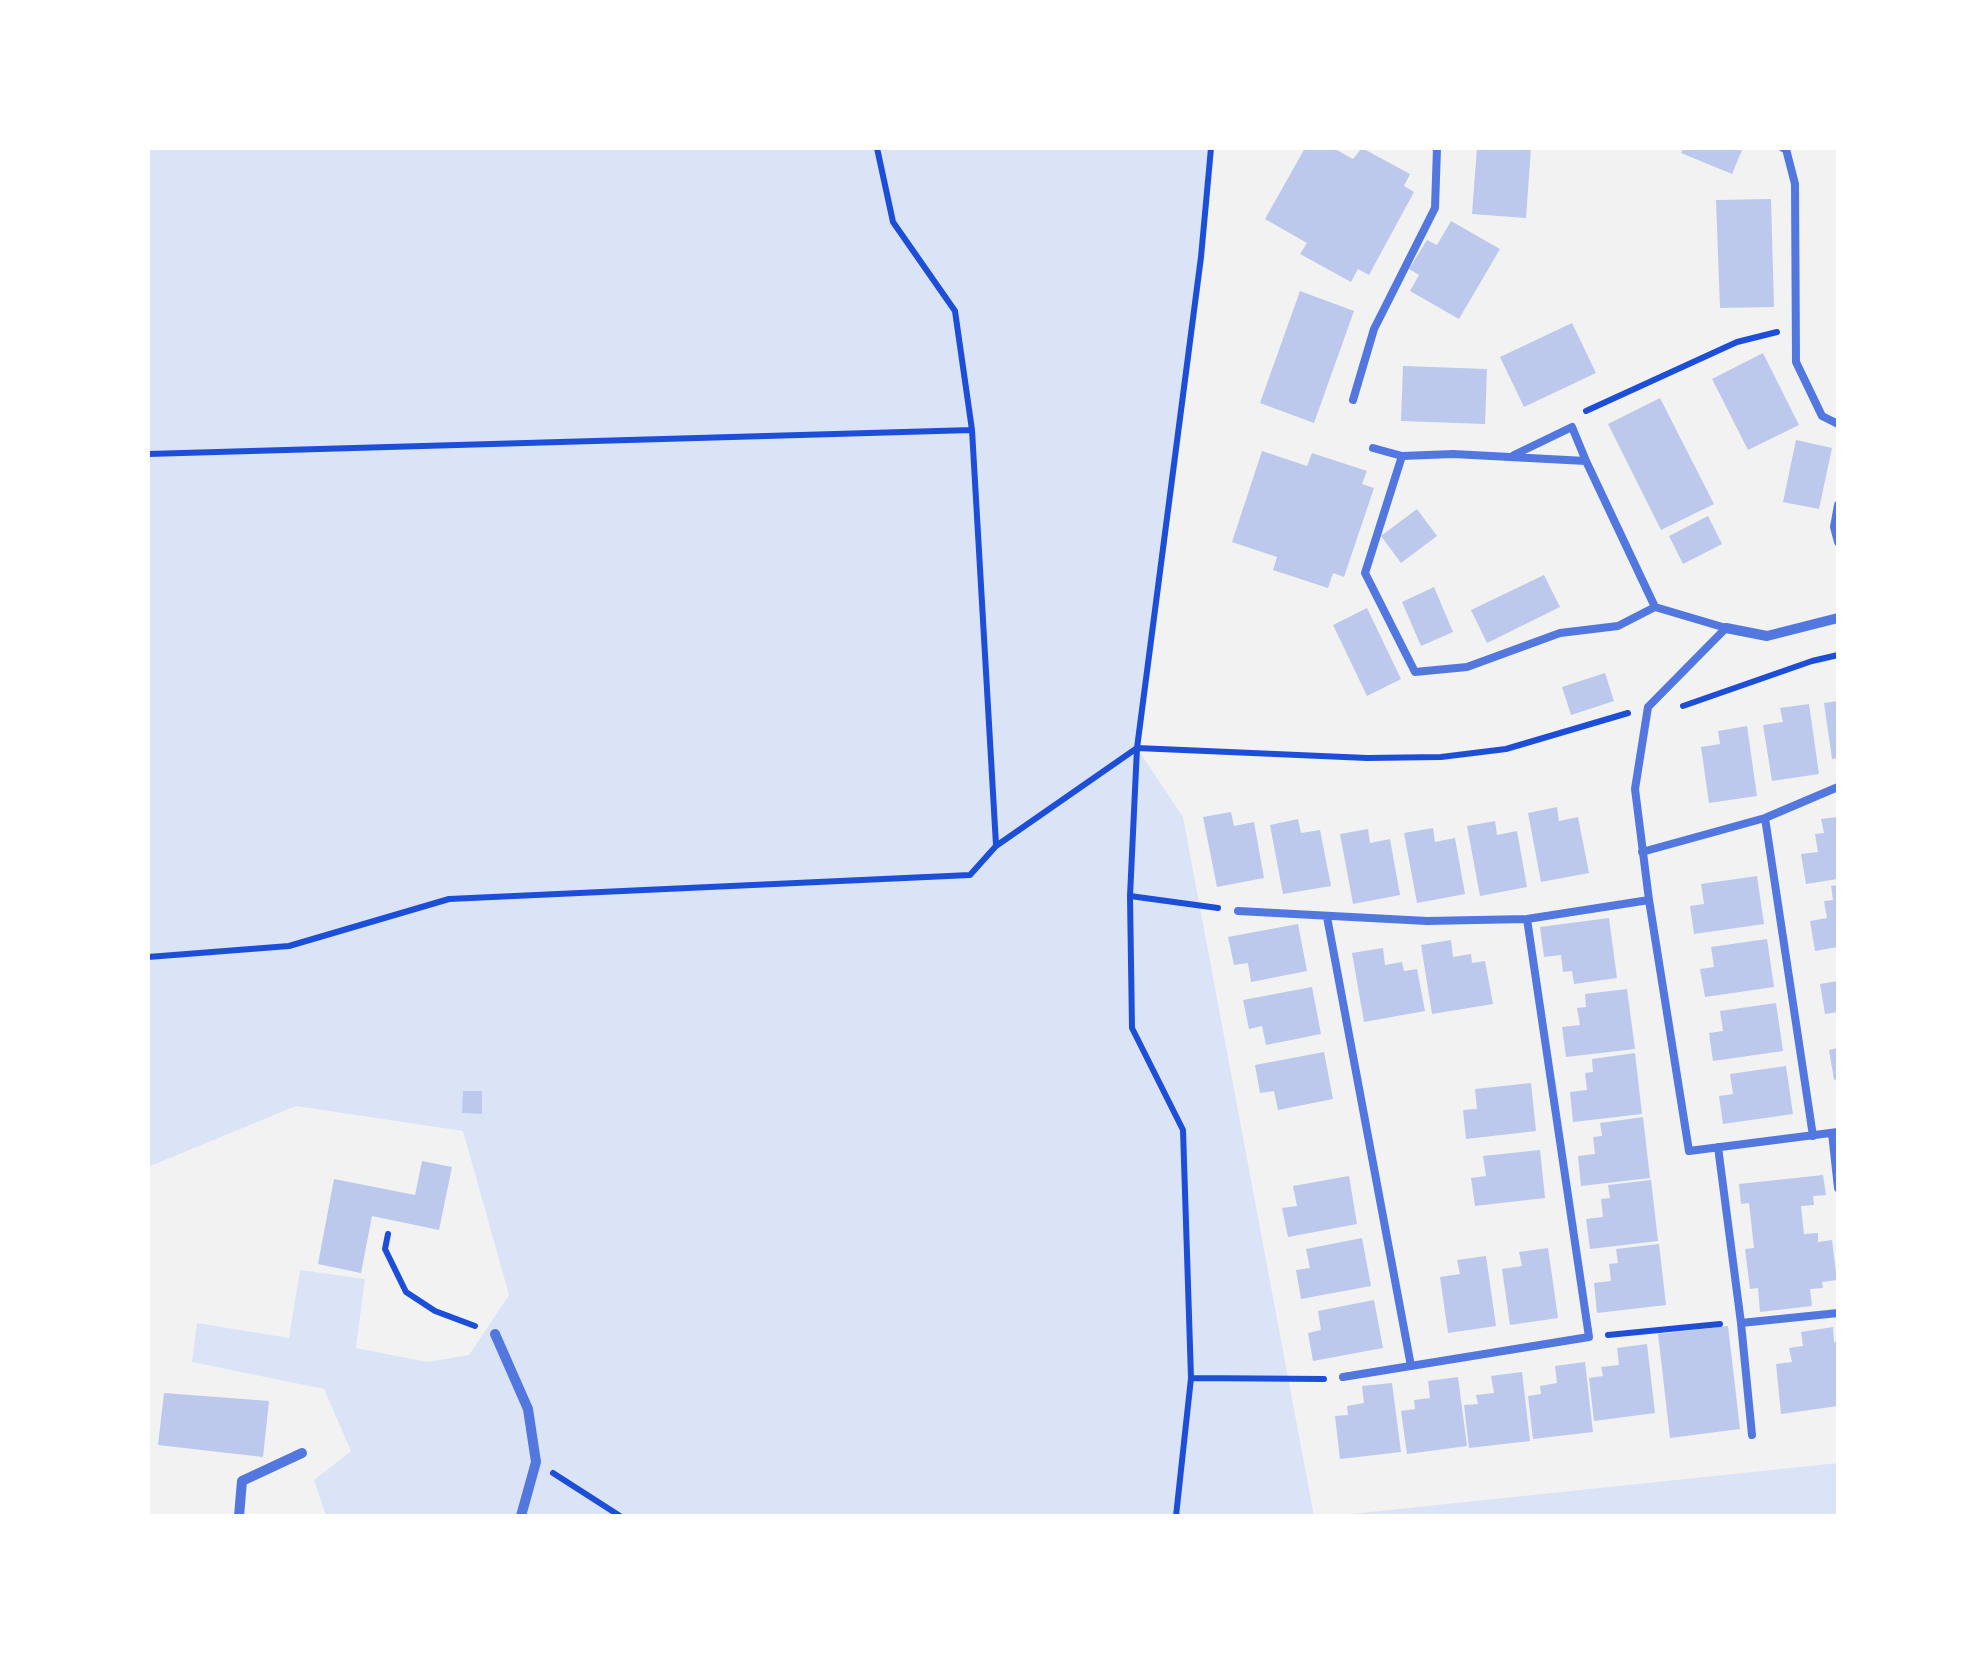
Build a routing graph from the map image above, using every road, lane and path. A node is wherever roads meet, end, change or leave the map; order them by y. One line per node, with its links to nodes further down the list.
1 (877, 148): 9 (path)
2 (1211, 148): 22 (path)
3 (1437, 148): 6 (lane)
4 (1783, 148): 5 (lane)
5 (1798, 327): 7 (lane); 8 (path)
6 (1353, 400)
7 (1838, 424)
8 (1572, 427): 13 (lane); 14 (lane)
9 (972, 430): 11 (path); 25 (path)
10 (1373, 448): 12 (lane)
11 (148, 454)
12 (1402, 456): 13 (lane); 17 (lane)
13 (1510, 457): 14 (lane)
14 (1586, 460): 17 (lane)
15 (1838, 505): 16 (lane)
16 (1838, 542)
17 (1655, 607): 19 (lane)
18 (1838, 618): 19 (street)
19 (1726, 628): 21 (lane)
20 (1838, 655): 21 (path)
21 (1648, 707): 22 (path); 26 (lane)
22 (1137, 748): 25 (path); 27 (path)
23 (1838, 787): 24 (lane)
24 (1765, 818): 26 (lane); 34 (lane)
25 (996, 846): 32 (path)
26 (1642, 852): 28 (lane)
27 (1130, 896): 29 (path); 43 (path)
28 (1649, 900): 31 (lane); 35 (lane)
29 (1238, 911): 30 (lane)
30 (1327, 917): 31 (lane); 42 (lane)
31 (1526, 919): 41 (lane)
32 (148, 958)
33 (1835, 1133): 34 (lane); 36 (lane)
34 (1813, 1136): 35 (lane)
35 (1718, 1147): 39 (lane)
36 (1838, 1188)
37 (388, 1234): 40 (path)
38 (1838, 1313): 39 (lane)
39 (1741, 1323): 41 (path); 45 (lane)
40 (495, 1334): 47 (street)
41 (1589, 1337): 42 (lane)
42 (1411, 1366): 44 (lane)
43 (1191, 1378): 44 (path); 51 (path)
44 (1343, 1378)
45 (1752, 1436)
46 (302, 1453): 48 (street)
47 (536, 1462): 49 (street); 50 (path)
48 (239, 1516)
49 (520, 1516)
50 (620, 1516)
51 (1176, 1516)

